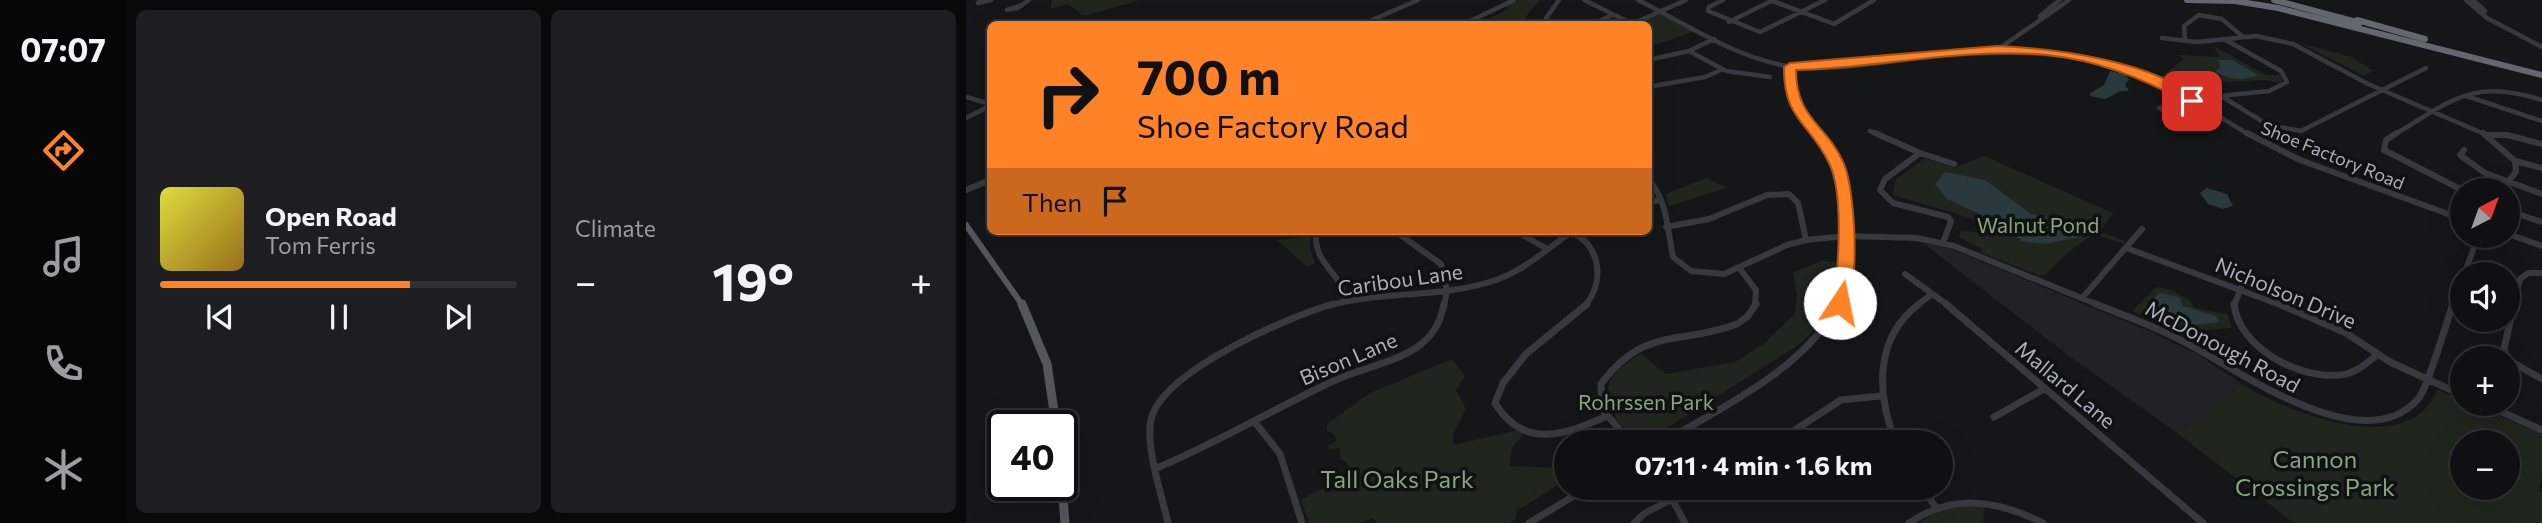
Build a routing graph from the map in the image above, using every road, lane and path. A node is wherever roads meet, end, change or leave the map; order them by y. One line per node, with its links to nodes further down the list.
1 (983, 0): 2 (street)
2 (991, 0)
3 (1029, 0): 23 (street)
4 (1418, 0): 27 (street)
5 (1514, 0): 28 (street)
6 (1559, 0): 29 (street)
7 (1584, 0): 26 (street)
8 (1637, 0): 24 (street, Shoe Factory Road)
9 (1678, 0): 24 (street)
10 (1686, 0): 24 (street)
11 (1723, 0): 33 (street)
12 (1772, 0): 25 (street); 33 (street)
13 (1825, 0): 25 (street)
14 (1874, 0): 25 (street)
15 (2060, 0): 38 (street)
16 (2068, 0): 38 (street)
17 (2187, 0): 48 (highway)
18 (2257, 0): 48 (highway)
19 (2274, 0): 42 (highway)
20 (2284, 0): 42 (highway)
21 (2466, 0): 40 (street)
22 (2473, 0): 40 (street)
23 (1020, 6)
24 (1659, 10): 32 (street); 36 (street, Shoe Factory Road)
25 (1803, 12): 33 (street)
26 (1612, 15): 30 (street); 31 (street)
27 (1370, 21)
28 (1470, 21)
29 (1548, 21)
30 (1599, 21)
31 (1623, 21)
32 (1635, 21)
33 (1729, 22)
34 (2243, 37): 37 (street); 39 (street); 51 (street)
35 (2162, 38): 39 (street)
36 (1714, 39): 43 (street); 45 (street, Shoe Factory Road)
37 (2224, 39): 39 (street); 52 (street)
38 (2010, 40): 41 (street)
39 (2185, 41)
40 (2542, 45)
41 (1997, 50): 45 (street, Shoe Factory Road); 56 (street, Shoe Factory Road)
42 (2464, 50): 48 (highway)
43 (1689, 51): 44 (street); 47 (street)
44 (1652, 59)
45 (1790, 67): 94 (street)
46 (2426, 68): 51 (street)
47 (1723, 69): 49 (street); 50 (street)
48 (2542, 74)
49 (1770, 77)
50 (1652, 86)
51 (2384, 90): 52 (street); 60 (street)
52 (2218, 94): 56 (street)
53 (2466, 96): 55 (street); 60 (street); 62 (street)
54 (966, 97): 57 (street)
55 (2542, 100)
56 (2192, 101): 58 (street); 83 (street, Shoe Factory Road)
57 (987, 103)
58 (2180, 106)
59 (987, 108): 61 (street)
60 (2434, 111): 64 (street); 74 (street)
61 (966, 118)
62 (2542, 121)
63 (1870, 131): 67 (street)
64 (2487, 135): 65 (street); 68 (street)
65 (2542, 144)
66 (2464, 150): 71 (street)
67 (1920, 153): 69 (street); 97 (street)
68 (2515, 161): 70 (street); 72 (street)
69 (1954, 164)
70 (2542, 168)
71 (2499, 178)
72 (2512, 178)
73 (987, 181): 78 (street)
74 (2450, 183)
75 (1652, 184): 81 (street)
76 (1794, 186): 80 (street)
77 (2520, 187): 79 (street)
78 (966, 190)
79 (2542, 194)
80 (1790, 195): 87 (street); 96 (street)
81 (1661, 200): 82 (street); 87 (street)
82 (1652, 201)
83 (2450, 215)
84 (2520, 215): 85 (street)
85 (2542, 222)
86 (966, 225): 118 (main road)
87 (1666, 227): 101 (street)
88 (2142, 229): 100 (street)
89 (1316, 235): 109 (street)
90 (1401, 235): 106 (street)
91 (1524, 235): 99 (street)
92 (1566, 235): 99 (street, Caribou Lane)
93 (1578, 235): 119 (street)
94 (1846, 236): 96 (street, McDonough Road); 97 (street, McDonough Road); 125 (street)
95 (2520, 238): 98 (street)
96 (1806, 240): 101 (street, McDonough Road)
97 (1943, 243): 108 (street, McDonough Road)
98 (2542, 246)
99 (1547, 249): 106 (street, Caribou Lane)
100 (2129, 249): 105 (street, Nicholson Drive); 108 (street)
101 (1740, 269): 119 (street)
102 (2542, 273): 104 (street)
103 (1905, 274): 107 (street, Mallard Lane)
104 (2520, 279)
105 (2241, 288): 111 (street, Nicholson Drive); 111 (street)
106 (1447, 291): 109 (street, Caribou Lane); 122 (street, Bison Lane)
107 (1932, 294): 115 (street, Mallard Lane); 117 (street)
108 (2083, 297): 113 (street, McDonough Road)
109 (1345, 302): 128 (street, Caribou Lane)
110 (2450, 312): 113 (street, McDonough Road)
111 (2378, 354): 113 (street, Nicholson Drive)
112 (2520, 369): 114 (street)
113 (2426, 379): 116 (street, Nicholson Drive)
114 (2542, 379)
115 (2044, 389): 121 (street); 143 (street, Mallard Lane)
116 (2450, 390)
117 (1881, 396): 126 (street); 127 (street)
118 (1054, 410)
119 (1607, 416): 124 (street)
120 (2512, 416): 123 (street)
121 (1994, 417)
122 (1254, 421): 128 (street, Bison Lane); 137 (street)
123 (2542, 429)
124 (1619, 430)
125 (1683, 430)
126 (1795, 430)
127 (1892, 430)
128 (1157, 468): 136 (street, Caribou Lane)
129 (1567, 500): 138 (street)
130 (1668, 500): 139 (street)
131 (1673, 500): 140 (street)
132 (1931, 500): 134 (street)
133 (1063, 501): 135 (main road)
134 (1935, 506): 141 (street); 142 (street)
135 (1065, 523)
136 (1168, 523)
137 (1302, 523)
138 (1529, 523)
139 (1634, 523)
140 (1685, 523)
141 (1909, 523)
142 (2043, 523)
143 (2203, 523)

